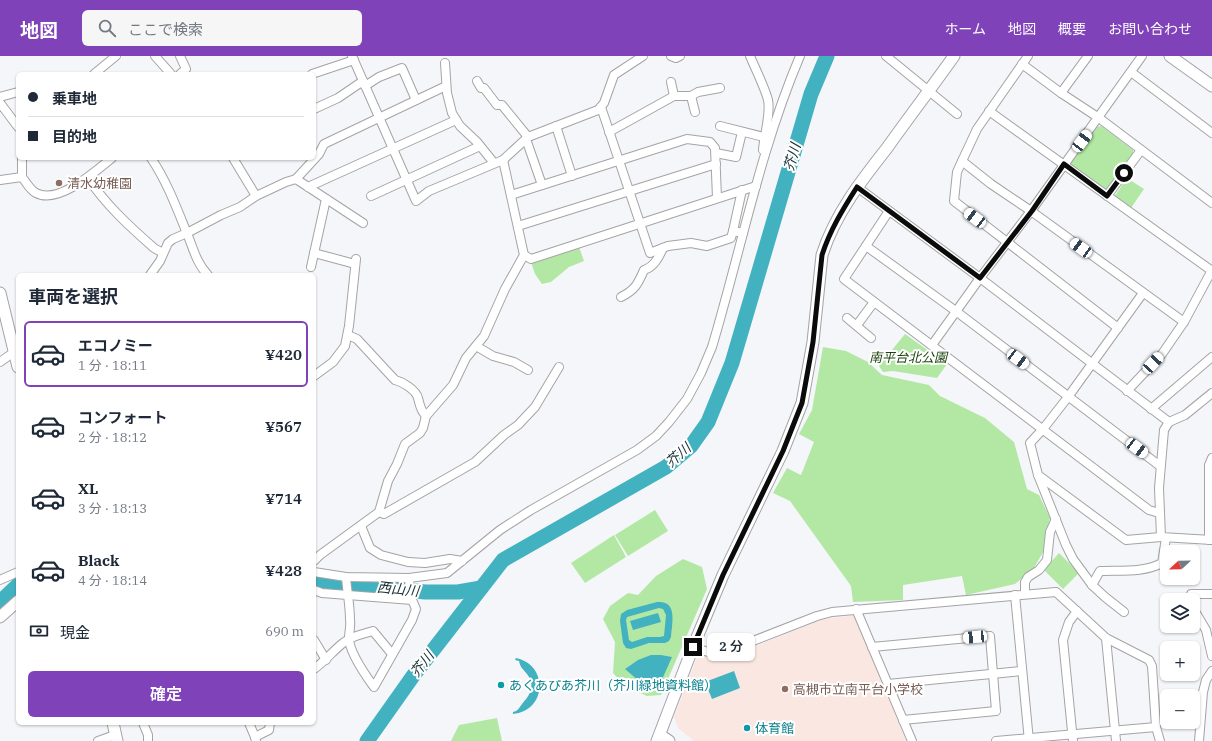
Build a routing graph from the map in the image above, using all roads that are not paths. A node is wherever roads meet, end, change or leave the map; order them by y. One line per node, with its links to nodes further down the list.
1 (116, 56): 18 (street)
2 (155, 56): 19 (street)
3 (180, 56): 20 (street)
4 (643, 56): 37 (street)
5 (670, 56): 6 (street)
6 (680, 56)
7 (750, 56): 51 (street)
8 (800, 56): 65 (street)
9 (886, 56): 29 (street)
10 (954, 56): 29 (street)
11 (1028, 56): 17 (street)
12 (1088, 56): 31 (street)
13 (1142, 56): 22 (street)
14 (1170, 56): 27 (street)
15 (353, 58): 21 (street); 25 (street)
16 (445, 63): 26 (street)
17 (1022, 64): 31 (street); 39 (street)
18 (96, 72)
19 (169, 72)
20 (182, 72)
21 (316, 72)
22 (1131, 72): 43 (street); 50 (street)
23 (477, 81): 52 (street)
24 (671, 82): 32 (street)
25 (364, 83): 35 (street); 38 (street); 42 (street)
26 (446, 86): 35 (street); 44 (street)
27 (1212, 86)
28 (720, 88): 33 (street)
29 (930, 90): 41 (street); 79 (street)
30 (16, 93): 34 (street)
31 (1061, 93): 43 (street)
32 (674, 96): 33 (street); 48 (street)
33 (691, 96): 40 (street)
34 (0, 98)
35 (416, 100): 42 (street)
36 (0, 103): 45 (street)
37 (601, 107): 46 (street); 48 (street)
38 (316, 108)
39 (989, 110): 66 (street); 69 (street)
40 (695, 112)
41 (957, 114)
42 (379, 118): 54 (street); 57 (street)
43 (1099, 118): 55 (street); 69 (street)
44 (456, 120): 53 (street); 54 (street)
45 (16, 124)
46 (556, 126): 52 (street); 70 (street)
47 (720, 126): 49 (street)
48 (609, 132): 64 (street)
49 (742, 132): 51 (street); 56 (street)
50 (1212, 133)
51 (764, 137): 65 (street)
52 (527, 138): 63 (street); 76 (street)
53 (480, 146): 67 (street); 75 (street)
54 (393, 150): 75 (street); 78 (street)
55 (1141, 150): 85 (street); 88 (street)
56 (716, 153): 64 (street); 68 (street)
57 (316, 157)
58 (22, 160): 71 (street)
59 (110, 160): 72 (street)
60 (152, 160): 95 (street)
61 (234, 160): 83 (street)
62 (313, 160): 73 (street)
63 (503, 160): 67 (street); 82 (street)
64 (619, 161): 70 (street); 81 (street)
65 (763, 161): 77 (street)
66 (962, 161): 90 (street); 97 (street)
67 (494, 163): 75 (street)
68 (716, 164): 81 (street); 86 (street)
69 (1064, 164): 85 (street); 90 (street)
70 (572, 176): 76 (street)
71 (22, 177): 72 (street); 74 (street)
72 (88, 178): 100 (street)
73 (296, 179): 78 (street); 83 (street)
74 (0, 180)
75 (406, 180): 84 (street)
76 (542, 185): 82 (street)
77 (756, 186): 80 (street); 96 (street)
78 (308, 187): 87 (street)
79 (857, 187): 89 (street); 168 (street)
80 (742, 190): 86 (street); 94 (street)
81 (629, 191): 92 (street); 93 (street)
82 (511, 195): 93 (street)
83 (256, 196): 95 (street)
84 (371, 196)
85 (1107, 196): 104 (street)
86 (717, 198): 92 (street)
87 (326, 199): 91 (street); 101 (street)
88 (1212, 203)
89 (889, 211): 98 (street); 107 (street)
90 (1032, 211): 97 (street); 109 (street)
91 (363, 223)
92 (640, 224): 99 (street); 102 (street)
93 (518, 226): 102 (street)
94 (733, 231): 96 (street); 99 (street)
95 (187, 233): 100 (street); 106 (street)
96 (743, 233): 145 (street)
97 (1008, 242): 107 (street); 116 (street)
98 (866, 246): 111 (street); 112 (street)
99 (663, 248): 110 (street)
100 (162, 253): 105 (street)
101 (314, 253): 103 (street); 117 (street)
102 (524, 255): 120 (street)
103 (311, 267)
104 (1212, 270): 114 (street)
105 (151, 273)
106 (206, 273)
107 (980, 278): 112 (street); 124 (street)
108 (0, 293): 121 (street)
109 (1143, 293): 114 (street); 116 (street)
110 (621, 297)
111 (874, 302): 115 (street); 119 (street)
112 (957, 312): 119 (street); 130 (street)
113 (847, 318): 115 (street)
114 (1184, 322): 128 (street)
115 (856, 325): 118 (street)
116 (1118, 328): 124 (street)
117 (348, 336): 127 (street); 132 (street)
118 (871, 338)
119 (932, 345): 134 (street)
120 (476, 346): 126 (street); 132 (street)
121 (16, 351): 123 (street)
122 (1212, 357): 131 (street)
123 (0, 362)
124 (1092, 363): 128 (street); 130 (street)
125 (559, 367): 138 (street)
126 (528, 370)
127 (316, 375)
128 (1127, 391): 131 (street)
129 (1212, 393): 133 (street)
130 (1068, 397): 134 (street); 136 (street)
131 (1151, 409): 133 (street)
132 (426, 416): 138 (street)
133 (1169, 422): 136 (street)
134 (1043, 429): 137 (street); 139 (street)
135 (1212, 458): 143 (street)
136 (1160, 466): 139 (street)
137 (1038, 475): 140 (street); 142 (street)
138 (379, 512): 141 (street)
139 (1159, 513): 142 (street)
140 (1056, 519): 151 (street); 153 (street)
141 (361, 526): 144 (street); 145 (street)
142 (1164, 537): 143 (street); 151 (street)
143 (1211, 540)
144 (316, 559)
145 (462, 561): 150 (street)
146 (316, 572): 148 (street)
147 (16, 573): 149 (street)
148 (346, 577): 150 (street); 156 (street)
149 (0, 580)
150 (409, 580): 158 (street)
151 (1092, 585): 162 (street)
152 (316, 591): 156 (street)
153 (1026, 594): 157 (street); 161 (street)
154 (1200, 594): 155 (street)
155 (1212, 594)
156 (347, 595): 158 (street); 166 (street)
157 (1015, 595): 160 (street); 174 (street)
158 (411, 597): 170 (street)
159 (16, 603): 163 (street)
160 (856, 609): 168 (street); 169 (street)
161 (1077, 611): 165 (street); 186 (street)
162 (1124, 612)
163 (0, 617)
164 (1200, 620): 171 (street)
165 (1106, 638): 183 (street); 184 (street)
166 (349, 640): 170 (street); 170 (street); 172 (street)
167 (316, 643): 172 (street)
168 (693, 647): 188 (street)
169 (872, 647): 176 (street); 177 (street)
170 (392, 654)
171 (1212, 656)
172 (326, 660): 173 (street)
173 (316, 668)
174 (1022, 671): 176 (street); 189 (street)
175 (1212, 672): 196 (street)
176 (993, 674): 177 (street); 178 (street)
177 (888, 684): 178 (street)
178 (903, 720): 192 (street)
179 (113, 725): 185 (street)
180 (144, 725): 191 (street)
181 (250, 725): 187 (street)
182 (269, 725): 187 (street)
183 (1156, 727): 184 (street); 195 (street)
184 (1115, 731): 186 (street); 194 (street)
185 (116, 738): 190 (street)
186 (1072, 738): 189 (street)
187 (255, 739)
188 (662, 739)
189 (1029, 740): 193 (street)
190 (98, 741)
191 (148, 741)
192 (912, 741)
193 (996, 741)
194 (1116, 741)
195 (1160, 741)
196 (1199, 741)

